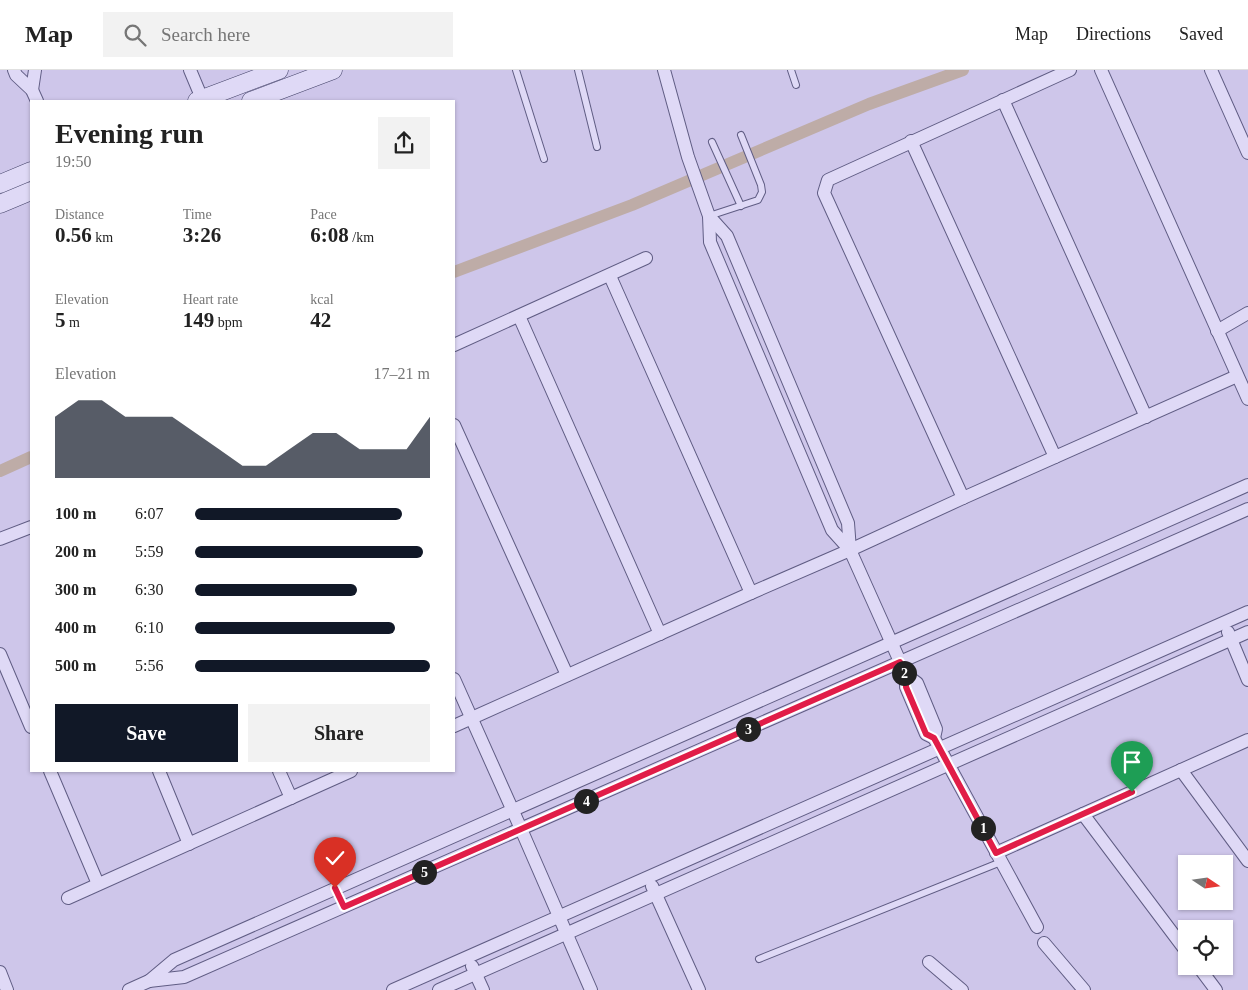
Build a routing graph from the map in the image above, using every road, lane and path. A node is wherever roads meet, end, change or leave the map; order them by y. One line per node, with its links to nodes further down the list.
1 (14, 70): 14 (street)
2 (35, 70): 14 (street)
3 (190, 70): 15 (street)
4 (279, 70): 16 (main road)
5 (333, 70): 17 (main road)
6 (516, 70): 24 (lane)
7 (578, 70): 22 (lane)
8 (664, 70): 30 (street)
9 (791, 70): 13 (lane)
10 (1070, 70): 18 (street)
11 (1101, 70): 37 (street)
12 (1211, 70): 23 (street)
13 (796, 85)
14 (34, 95)
15 (201, 100)
16 (204, 100)
17 (254, 100)
18 (1002, 100): 20 (street); 43 (street)
19 (740, 135): 29 (lane)
20 (911, 141): 45 (street); 47 (street)
21 (712, 142): 29 (lane)
22 (597, 147)
23 (1248, 153)
24 (544, 159)
25 (30, 171): 26 (main road)
26 (0, 184)
27 (30, 191): 28 (main road)
28 (0, 204)
29 (741, 206): 30 (lane)
30 (709, 216): 33 (street); 34 (street)
31 (646, 258): 32 (street)
32 (610, 276): 36 (street); 54 (street)
33 (745, 279): 34 (street); 39 (street)
34 (728, 287): 40 (street)
35 (1248, 313): 37 (street)
36 (518, 316): 38 (street); 60 (street)
37 (1217, 331): 41 (street)
38 (455, 345)
39 (779, 360): 40 (street); 51 (street)
40 (763, 368): 51 (street)
41 (1237, 376): 42 (street); 43 (street)
42 (1248, 399)
43 (1146, 417): 45 (street)
44 (455, 426): 66 (street)
45 (1055, 457): 47 (street)
46 (1248, 485): 52 (street)
47 (963, 498): 51 (street)
48 (1248, 509): 53 (street)
49 (30, 526): 50 (street)
50 (0, 539)
51 (850, 550): 54 (street); 62 (street)
52 (1091, 554): 53 (street); 55 (street)
53 (1100, 574): 58 (street)
54 (751, 593): 60 (street)
55 (962, 612): 58 (street); 62 (street)
56 (1248, 612): 57 (street)
57 (1224, 623): 61 (street); 69 (street)
58 (971, 631): 64 (street)
59 (1248, 632): 61 (street)
60 (660, 634): 66 (street)
61 (1231, 640): 67 (street); 71 (street)
62 (891, 643): 64 (street); 65 (street)
63 (0, 654): 74 (street)
64 (900, 662): 70 (street); 78 (street)
65 (829, 670): 70 (street); 73 (street)
66 (567, 675): 72 (street)
67 (1248, 680)
68 (455, 681): 72 (street)
69 (1081, 686): 71 (street); 78 (street)
70 (838, 690): 77 (street)
71 (1088, 704): 79 (street)
72 (471, 718): 75 (street); 88 (street)
73 (708, 724): 77 (street); 85 (street)
74 (30, 726)
75 (455, 726)
76 (1248, 740): 80 (street)
77 (716, 743): 87 (street)
78 (937, 743): 79 (street); 89 (street)
79 (949, 765): 92 (street); 96 (street)
80 (1181, 770): 90 (street); 97 (street)
81 (50, 772): 99 (street)
82 (159, 772): 94 (street)
83 (280, 772): 86 (street)
84 (349, 772): 86 (street)
85 (580, 780): 87 (street); 88 (street)
86 (292, 798): 94 (street)
87 (588, 800): 91 (street)
88 (513, 810): 91 (street); 93 (street)
89 (794, 813): 92 (street); 98 (street)
90 (1083, 814): 96 (street); 107 (street)
91 (521, 829): 95 (street); 104 (street)
92 (801, 830): 101 (street)
93 (453, 836): 95 (street); 100 (street)
94 (189, 844): 99 (street)
95 (461, 855): 103 (street)
96 (999, 857): 105 (street); 111 (lane)
97 (1248, 861)
98 (648, 877): 101 (street); 104 (street)
99 (98, 884): 102 (street)
100 (335, 888): 103 (street); 108 (street)
101 (656, 894): 106 (street); 124 (street)
102 (68, 898)
103 (344, 907): 112 (street)
104 (559, 917): 106 (street); 110 (street)
105 (1037, 927)
106 (566, 934): 115 (street); 123 (street)
107 (1178, 940)
108 (213, 942): 112 (street); 117 (street)
109 (1044, 942): 126 (street)
110 (468, 957): 115 (street); 120 (street)
111 (759, 959)
112 (222, 961): 117 (street)
113 (929, 962): 125 (street)
114 (0, 972): 118 (street)
115 (476, 974): 121 (street); 122 (street)
116 (1205, 975): 127 (street)
117 (151, 985): 119 (street)
118 (7, 990)
119 (129, 990)
120 (393, 990)
121 (439, 990)
122 (483, 990)
123 (591, 990)
124 (699, 990)
125 (962, 990)
126 (1084, 990)
127 (1216, 990)

